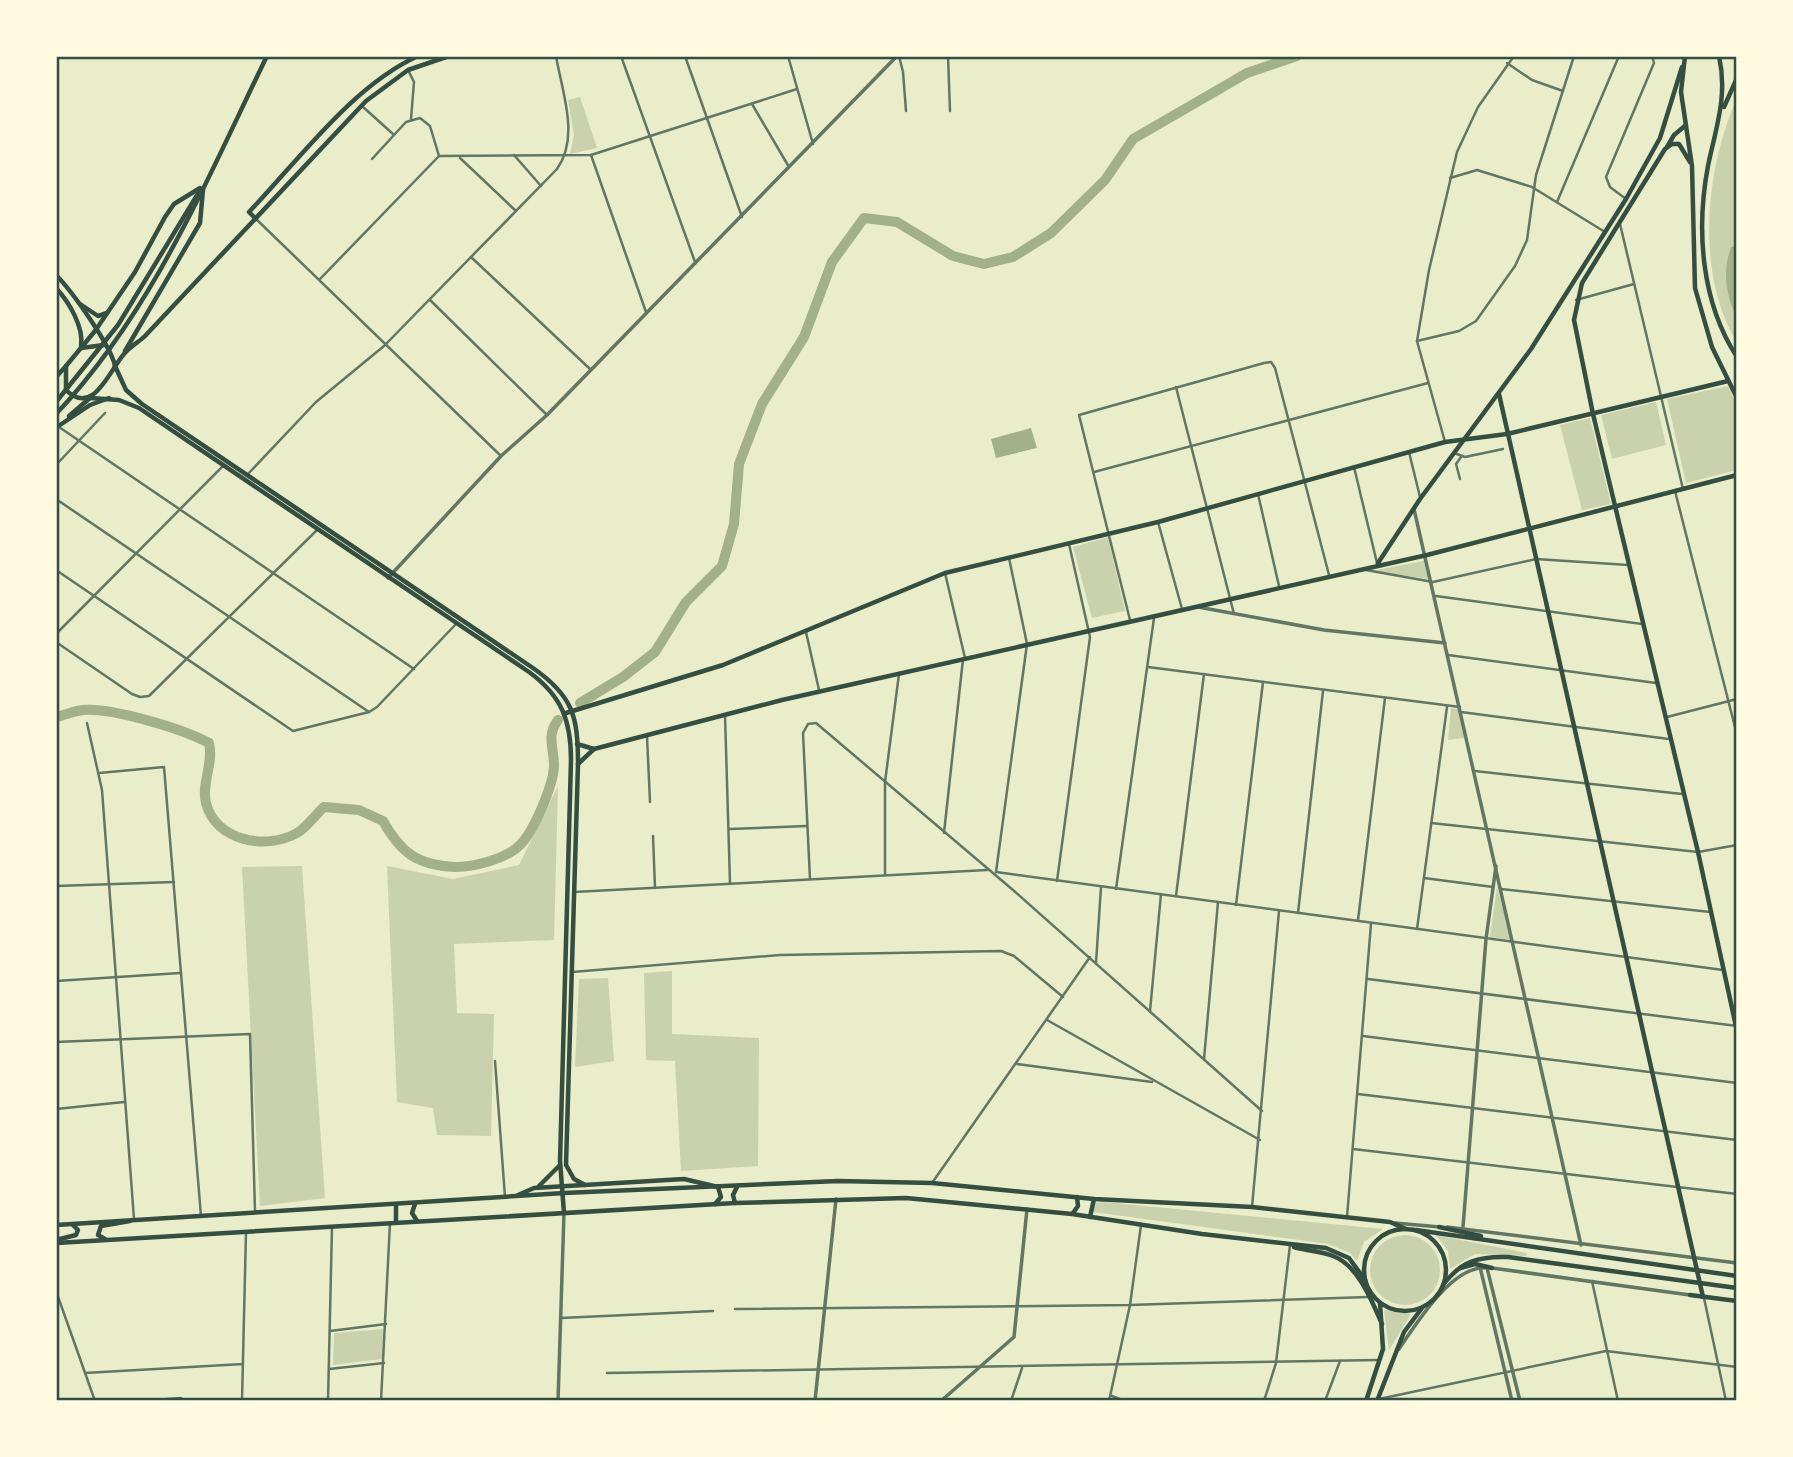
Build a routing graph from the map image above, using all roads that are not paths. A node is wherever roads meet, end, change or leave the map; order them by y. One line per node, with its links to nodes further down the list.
1 (418, 56): 52 (main road)
2 (449, 56): 18 (main road)
3 (556, 56): 35 (street)
4 (621, 56): 31 (street)
5 (685, 56): 28 (street)
6 (788, 56): 20 (street)
7 (898, 56): 24 (street); 32 (street)
8 (948, 56): 25 (street)
9 (1514, 56): 16 (street)
10 (1574, 56): 21 (street)
11 (1619, 56): 49 (street)
12 (1652, 56): 48 (street)
13 (1685, 56): 17 (main road)
14 (1719, 56): 26 (main road)
15 (266, 58): 43 (main road)
16 (1507, 63): 21 (street); 42 (street)
17 (1683, 63): 29 (main road); 46 (main road)
18 (408, 70): 23 (main road); 27 (street)
19 (1737, 78): 26 (main road)
20 (797, 89): 22 (street); 32 (street)
21 (1563, 91): 45 (street)
22 (752, 104): 28 (street); 41 (street)
23 (361, 106): 30 (street); 52 (main road)
24 (906, 111)
25 (950, 111)
26 (1722, 111): 72 (main road)
27 (411, 119): 30 (street); 37 (street)
28 (707, 119): 31 (street); 51 (street)
29 (1686, 125): 33 (main road); 40 (main road)
30 (393, 134): 39 (street)
31 (650, 137): 36 (street); 56 (street)
32 (813, 144): 41 (street)
33 (1667, 147): 40 (main road); 47 (main road)
34 (513, 155): 35 (street); 38 (street); 44 (street)
35 (566, 155): 36 (street); 44 (street)
36 (592, 155): 65 (street)
37 (439, 156): 38 (street); 58 (street)
38 (459, 158): 50 (street)
39 (372, 159)
40 (1692, 166): 77 (main road)
41 (790, 167): 51 (street)
42 (1449, 178): 45 (street); 67 (street)
43 (203, 186): 64 (main road); 71 (main road); 85 (main road); 87 (main road)
44 (541, 186): 50 (street)
45 (1532, 187): 49 (street); 67 (street)
46 (1630, 193): 47 (main road); 48 (main road)
47 (1636, 197): 53 (main road)
48 (1626, 199): 54 (main road)
49 (1557, 202): 54 (street)
50 (516, 211): 55 (street)
51 (742, 217): 56 (street)
52 (255, 218): 58 (street); 71 (main road)
53 (1620, 224): 59 (street); 62 (main road)
54 (1605, 232): 80 (main road)
55 (471, 257): 61 (street); 75 (street)
56 (695, 262): 65 (street)
57 (56, 275): 63 (main road)
58 (320, 279): 69 (street)
59 (1634, 284): 62 (street); 84 (street)
60 (56, 288): 70 (main road)
61 (430, 300): 69 (street); 90 (street)
62 (1576, 300): 89 (main road)
63 (80, 304): 64 (main road); 66 (main road)
64 (110, 310): 66 (main road)
65 (646, 312): 75 (street)
66 (95, 331): 68 (main road); 70 (main road)
67 (1417, 341): 78 (street)
68 (106, 345): 70 (main road); 74 (main road)
69 (384, 346): 102 (street); 108 (street)
70 (81, 348): 73 (main road)
71 (125, 351): 74 (main road)
72 (1737, 357)
73 (65, 366): 76 (main road); 81 (main road)
74 (115, 366): 81 (main road); 86 (main road)
75 (590, 369): 90 (street)
76 (56, 377)
77 (1728, 381): 83 (main road); 84 (main road)
78 (1429, 383): 91 (street); 96 (street)
79 (1176, 387): 91 (street); 97 (street); 106 (street)
80 (1499, 394): 93 (main road); 94 (main road)
81 (90, 398): 82 (main road); 92 (main road)
82 (109, 398): 86 (main road); 92 (main road)
83 (1737, 398)
84 (1660, 399): 89 (main road); 111 (street)
85 (56, 402)
86 (141, 406): 104 (main road)
87 (57, 413)
88 (105, 413): 95 (street)
89 (1593, 414): 93 (main road); 116 (main road)
90 (547, 415): 102 (street)
91 (1289, 420): 97 (street); 110 (street)
92 (58, 427): 95 (street)
93 (1507, 433): 94 (main road); 122 (main road)
94 (1466, 437): 96 (main road); 100 (main road)
95 (78, 442): 103 (street); 119 (street)
96 (1445, 442): 99 (main road)
97 (1191, 445): 106 (street); 117 (street)
98 (1503, 449): 101 (street)
99 (1409, 452): 105 (main road); 115 (street)
100 (1454, 453): 101 (street); 115 (main road)
101 (1461, 456): 109 (street)
102 (501, 457): 136 (street)
103 (56, 464)
104 (225, 464): 108 (main road); 119 (street)
105 (1354, 467): 110 (main road); 129 (street)
106 (1094, 472): 123 (street)
107 (1737, 475): 111 (main road)
108 (244, 478): 121 (main road); 136 (main road)
109 (1460, 479)
110 (1304, 481): 113 (main road); 135 (street)
111 (1682, 489): 112 (main road)
112 (1675, 491): 116 (main road); 171 (street)
113 (1258, 494): 117 (main road); 138 (street)
114 (56, 499): 125 (street)
115 (1420, 499): 118 (main road)
116 (1616, 507): 122 (main road); 130 (main road)
117 (1208, 508): 120 (main road); 141 (street)
118 (1414, 509): 126 (street); 129 (main road)
119 (178, 510): 125 (street); 133 (street)
120 (1158, 522): 123 (main road); 143 (street)
121 (317, 530): 133 (street); 136 (main road)
122 (1528, 530): 126 (main road); 128 (main road)
123 (1109, 534): 124 (main road); 148 (street)
124 (1069, 544): 127 (main road); 151 (street)
125 (135, 554): 139 (street); 147 (street)
126 (1427, 555): 129 (main road); 137 (street)
127 (1009, 558): 134 (main road); 156 (street)
128 (1536, 559): 130 (street); 137 (street); 144 (main road)
129 (1378, 564): 131 (main road)
130 (1628, 565): 150 (main road)
131 (1359, 569): 135 (main road); 137 (street)
132 (56, 570): 139 (street)
133 (272, 573): 147 (street); 161 (street)
134 (945, 573): 152 (main road); 158 (street)
135 (1329, 575): 138 (main road)
136 (390, 576): 149 (main road)
137 (1433, 582): 140 (street)
138 (1279, 586): 141 (main road)
139 (94, 596): 153 (street); 159 (street)
140 (1436, 596): 144 (street); 155 (street)
141 (1231, 598): 142 (main road); 145 (street)
142 (1196, 606): 143 (main road); 145 (street)
143 (1182, 609): 146 (main road)
144 (1547, 611): 150 (street); 162 (main road)
145 (1234, 614): 155 (street)
146 (1154, 615): 148 (main road); 160 (street)
147 (228, 617): 159 (street); 175 (street)
148 (1130, 621): 151 (main road)
149 (458, 622): 161 (street); 174 (main road); 176 (main road)
150 (1642, 624): 166 (main road)
151 (1090, 629): 156 (main road); 209 (street)
152 (806, 632): 168 (street); 174 (main road)
153 (56, 634)
154 (56, 642): 159 (street)
155 (1445, 643): 157 (street)
156 (1027, 644): 158 (main road); 205 (street)
157 (1447, 655): 162 (street); 173 (street)
158 (964, 658): 163 (main road); 198 (street)
159 (187, 659): 175 (street)
160 (1148, 667): 164 (street); 217 (street)
161 (414, 669): 175 (street)
162 (1559, 670): 166 (street); 180 (main road)
163 (900, 674): 168 (main road); 190 (street)
164 (1204, 674): 165 (street); 221 (street)
165 (1263, 682): 167 (street); 224 (street)
166 (1656, 683): 178 (main road)
167 (1323, 690): 169 (street); 227 (street)
168 (820, 693): 177 (main road)
169 (1385, 698): 172 (street); 228 (street)
170 (1737, 699): 171 (street)
171 (1729, 701): 178 (street); 181 (street)
172 (1447, 707): 173 (street); 194 (street)
173 (1461, 710): 180 (street); 188 (street)
174 (573, 711): 176 (main road); 185 (main road)
175 (369, 712)
176 (566, 713): 183 (main road)
177 (725, 715): 182 (main road); 196 (street)
178 (1664, 718): 184 (main road)
179 (87, 723): 189 (street)
180 (1572, 726): 184 (street); 191 (main road)
181 (1737, 735)
182 (646, 736): 186 (main road); 193 (street)
183 (571, 739): 185 (main road); 272 (main road)
184 (1669, 739): 192 (main road)
185 (578, 744): 186 (main road); 187 (main road)
186 (594, 749): 187 (main road)
187 (578, 764): 219 (main road)
188 (1475, 771): 191 (street); 197 (street)
189 (99, 773): 210 (street); 212 (street)
190 (886, 782): 195 (street); 198 (street); 206 (street)
191 (1586, 783): 192 (street); 200 (main road)
192 (1682, 794): 202 (main road)
193 (650, 802)
194 (1431, 823): 197 (street); 207 (street)
195 (807, 826): 196 (street); 208 (street)
196 (729, 829): 211 (street)
197 (1487, 829): 200 (street); 203 (street)
198 (944, 833): 204 (street)
199 (653, 835): 216 (street)
200 (1599, 840): 202 (street); 222 (main road)
201 (1737, 845): 202 (street)
202 (1698, 852): 226 (main road)
203 (1496, 864): 215 (street); 218 (street)
204 (989, 870): 205 (street); 206 (street)
205 (996, 874): 209 (street); 233 (street)
206 (885, 875): 208 (street)
207 (1424, 878): 215 (street); 230 (street)
208 (810, 879): 211 (street)
209 (1057, 881): 214 (street)
210 (174, 882): 212 (street); 238 (street)
211 (730, 883): 216 (street)
212 (108, 884): 213 (street); 239 (street)
213 (56, 886)
214 (1101, 887): 217 (street); 235 (street)
215 (1493, 887): 231 (street)
216 (655, 888): 219 (street)
217 (1116, 888): 220 (street)
218 (1501, 888): 222 (street); 232 (street)
219 (574, 892): 237 (main road)
220 (1161, 894): 221 (street); 245 (street)
221 (1176, 896): 223 (street)
222 (1613, 901): 226 (street); 234 (main road)
223 (1218, 902): 224 (street); 254 (street)
224 (1236, 905): 225 (street)
225 (1279, 911): 227 (street); 265 (street)
226 (1710, 912): 236 (main road)
227 (1298, 913): 228 (street)
228 (1357, 921): 229 (street)
229 (1371, 923): 230 (street); 240 (street)
230 (1417, 929): 231 (street)
231 (1486, 939): 232 (street); 242 (street)
232 (1514, 942): 234 (street); 244 (street)
233 (1090, 957): 235 (street); 243 (street)
234 (1625, 958): 236 (street); 246 (main road)
235 (1096, 963): 245 (street)
236 (1723, 970): 248 (main road)
237 (572, 972): 243 (street); 272 (main road)
238 (180, 973): 239 (street); 249 (street)
239 (115, 978): 241 (street); 251 (street)
240 (1368, 979): 242 (street); 250 (street)
241 (56, 981)
242 (1482, 995): 244 (street); 253 (street)
243 (1063, 997): 247 (street)
244 (1527, 1001): 246 (street); 255 (street)
245 (1150, 1011): 254 (street)
246 (1638, 1015): 248 (street); 258 (main road)
247 (1047, 1020): 257 (street); 259 (street)
248 (1737, 1028)
249 (186, 1036): 251 (street); 294 (street); 297 (street)
250 (1363, 1037): 253 (street); 261 (street)
251 (118, 1040): 252 (street); 262 (street)
252 (56, 1042)
253 (1477, 1052): 255 (street); 263 (street)
254 (1204, 1059): 265 (street)
255 (1540, 1059): 258 (street); 266 (street)
256 (495, 1061): 283 (street)
257 (1017, 1064): 259 (street); 274 (street)
258 (1652, 1073): 260 (street); 267 (main road)
259 (1155, 1082): 268 (street)
260 (1737, 1083)
261 (1358, 1094): 263 (street); 270 (street)
262 (124, 1102): 264 (street); 300 (street)
263 (1471, 1107): 266 (street); 271 (street)
264 (56, 1109)
265 (1262, 1111): 268 (street)
266 (1553, 1117): 267 (street); 273 (street)
267 (1664, 1131): 269 (street); 280 (main road)
268 (1260, 1140): 292 (street)
269 (1737, 1140)
270 (1353, 1149): 271 (street); 299 (street)
271 (1467, 1164): 273 (street); 309 (street)
272 (563, 1165): 275 (main road); 276 (main road); 279 (main road)
273 (1565, 1176): 280 (street); 317 (street)
274 (932, 1183): 277 (main road); 285 (main road)
275 (586, 1185): 276 (main road); 278 (main road)
276 (563, 1186): 279 (main road); 281 (main road)
277 (738, 1186): 278 (main road); 288 (main road)
278 (718, 1187): 281 (main road); 290 (main road)
279 (534, 1188): 284 (main road)
280 (1678, 1188): 282 (street); 318 (main road)
281 (564, 1193): 284 (main road); 295 (main road)
282 (1737, 1194)
283 (505, 1197): 284 (main road); 289 (main road)
284 (514, 1197)
285 (1077, 1197): 287 (main road); 296 (main road)
286 (836, 1199): 288 (main road); 293 (main road); 341 (street)
287 (1094, 1199): 292 (main road); 298 (main road)
288 (736, 1203): 290 (main road)
289 (415, 1204): 291 (main road); 301 (main road)
290 (715, 1204): 295 (main road)
291 (396, 1205): 294 (main road); 303 (main road)
292 (1252, 1207): 299 (main road)
293 (1027, 1209): 296 (main road); 337 (street)
294 (256, 1213): 297 (main road)
295 (564, 1213): 301 (main road); 343 (street)
296 (1072, 1214): 298 (main road)
297 (201, 1216): 300 (main road)
298 (1090, 1217): 306 (main road)
299 (1348, 1217): 302 (main road)
300 (134, 1219): 304 (main road); 313 (main road)
301 (418, 1222): 303 (main road)
302 (1390, 1222): 308 (street); 310 (main road)
303 (393, 1223): 307 (main road); 344 (street)
304 (71, 1224): 305 (main road); 314 (main road)
305 (56, 1225)
306 (1141, 1225): 316 (main road); 338 (street)
307 (331, 1227): 312 (main road); 346 (street)
308 (1439, 1227): 309 (street); 315 (main road)
309 (1463, 1227): 317 (street)
310 (1406, 1229): 311 (main road); 325 (main road)
311 (1416, 1230): 315 (main road); 328 (main road)
312 (246, 1232): 313 (main road); 353 (street)
313 (105, 1239): 314 (main road)
314 (56, 1242)
315 (1498, 1242): 323 (main road)
316 (1290, 1245): 325 (main road); 332 (main road); 334 (street)
317 (1581, 1245): 318 (street)
318 (1694, 1258): 319 (street); 323 (main road)
319 (1737, 1263)
320 (1480, 1267): 321 (street); 348 (street); 364 (street)
321 (1490, 1268): 322 (main road); 326 (street); 363 (street)
322 (1456, 1269): 327 (main road); 328 (main road)
323 (1698, 1270): 324 (main road); 327 (main road)
324 (1737, 1276)
325 (1365, 1280): 336 (main road)
326 (1592, 1281): 331 (street); 347 (street)
327 (1700, 1283): 329 (main road); 333 (main road)
328 (1443, 1285): 339 (main road)
329 (1737, 1288)
330 (56, 1291): 361 (street)
331 (1690, 1295): 333 (main road)
332 (1370, 1297): 334 (street); 345 (main road)
333 (1703, 1297): 335 (main road); 354 (street)
334 (1283, 1300): 338 (street); 352 (street)
335 (1737, 1301)
336 (1380, 1303): 339 (main road); 345 (main road)
337 (1018, 1305): 338 (street); 341 (street); 359 (street)
338 (1130, 1305): 355 (street)
339 (1423, 1307): 348 (main road)
340 (735, 1309): 341 (street)
341 (824, 1310): 358 (street)
342 (713, 1311): 343 (street)
343 (561, 1318): 373 (street)
344 (386, 1324): 346 (street); 351 (street)
345 (1382, 1324): 349 (main road)
346 (330, 1331): 360 (street)
347 (1606, 1352): 354 (street); 363 (street); 384 (street)
348 (1394, 1356): 366 (main road)
349 (1381, 1360): 350 (street); 381 (main road)
350 (1340, 1361): 352 (street); 380 (street)
351 (384, 1363): 360 (street); 372 (street)
352 (1276, 1363): 355 (street); 379 (street)
353 (243, 1364): 361 (street); 370 (street)
354 (1718, 1364): 357 (street); 385 (street)
355 (1119, 1365): 356 (street); 365 (street)
356 (1023, 1367): 359 (street); 376 (street)
357 (1737, 1367)
358 (819, 1368): 359 (street); 362 (street); 374 (street)
359 (981, 1368): 375 (street)
360 (330, 1370): 371 (street)
361 (85, 1373): 367 (street)
362 (607, 1373)
363 (1514, 1373): 364 (street); 383 (street)
364 (1506, 1375): 366 (street); 382 (street)
365 (1111, 1395): 377 (street); 378 (street)
366 (1378, 1400)
367 (95, 1401)
368 (142, 1401): 369 (street)
369 (187, 1401)
370 (242, 1401)
371 (328, 1401)
372 (382, 1401)
373 (558, 1401)
374 (815, 1401)
375 (942, 1401)
376 (1011, 1401)
377 (1109, 1401)
378 (1125, 1401)
379 (1264, 1401)
380 (1325, 1401)
381 (1366, 1401)
382 (1512, 1401)
383 (1520, 1401)
384 (1618, 1401)
385 (1726, 1401)

